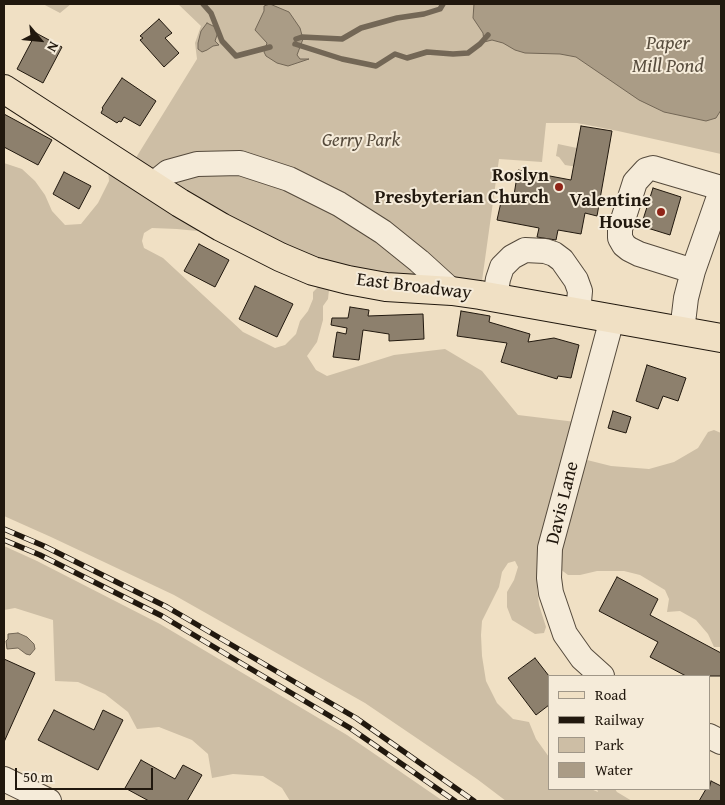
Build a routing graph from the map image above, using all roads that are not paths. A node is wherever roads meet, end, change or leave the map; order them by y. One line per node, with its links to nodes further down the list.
1 (4, 89): 2 (main road, East Broadway)
2 (152, 185): 5 (main road, East Broadway); 5 (street)
3 (721, 189): 4 (street); 4 (street)
4 (693, 271): 9 (street)
5 (452, 291): 6 (main road, East Broadway)
6 (495, 297): 7 (main road, East Broadway); 7 (street)
7 (578, 313): 8 (main road, East Broadway)
8 (612, 319): 9 (main road, East Broadway); 11 (street, Davis Lane)
9 (682, 331): 10 (main road, East Broadway)
10 (721, 338)
11 (601, 675)
12 (4, 779): 13 (street)
13 (49, 801)

